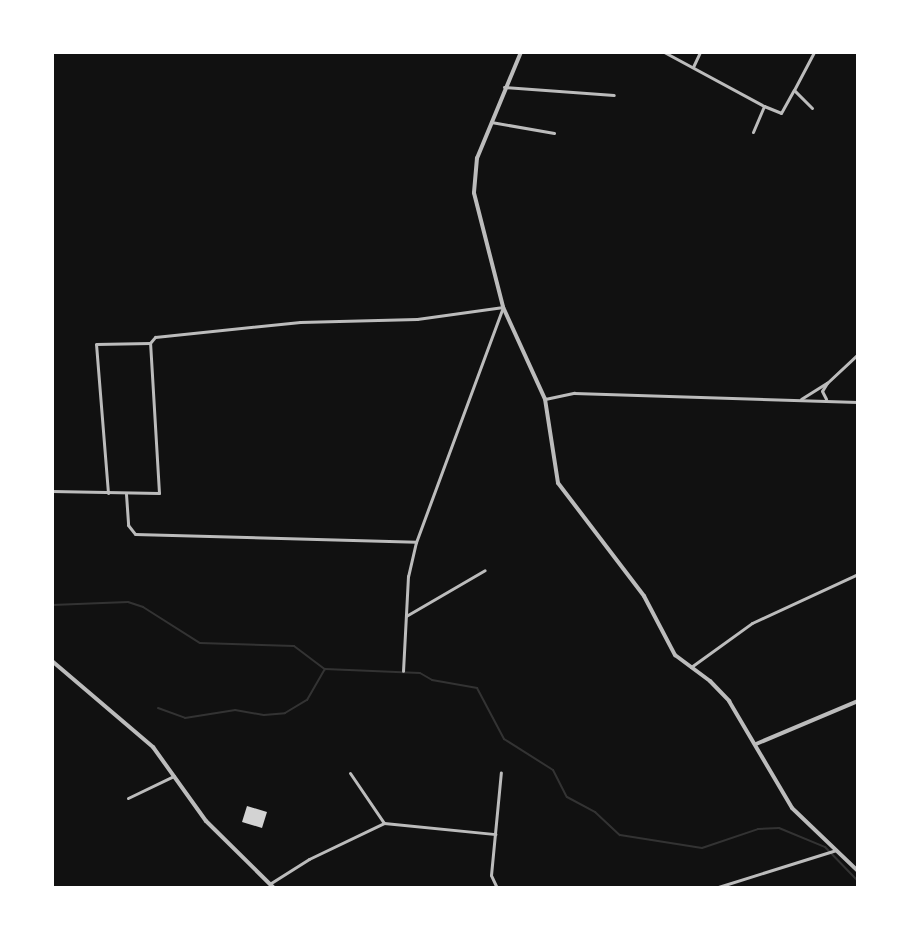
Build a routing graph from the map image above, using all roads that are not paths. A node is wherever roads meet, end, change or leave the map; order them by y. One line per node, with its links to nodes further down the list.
1 (521, 52): 6 (street)
2 (664, 52): 5 (street)
3 (700, 52): 5 (street)
4 (814, 52): 7 (street)
5 (693, 67): 9 (street)
6 (504, 87): 8 (street); 11 (street)
7 (794, 90): 9 (street); 10 (street)
8 (614, 95)
9 (764, 106): 12 (street)
10 (812, 108)
11 (491, 122): 13 (street); 14 (street)
12 (753, 132)
13 (554, 133)
14 (503, 307): 15 (street); 18 (street); 25 (street)
15 (150, 343): 23 (street); 24 (street)
16 (858, 354): 17 (street)
17 (827, 383): 19 (street); 20 (street)
18 (546, 399): 19 (street); 30 (street)
19 (801, 400): 20 (street)
20 (828, 401): 21 (street)
21 (858, 402)
22 (52, 491): 23 (street)
23 (108, 493): 24 (street)
24 (126, 494): 25 (street)
25 (416, 542): 28 (street)
26 (485, 570): 28 (street)
27 (858, 574): 30 (street)
28 (406, 616): 31 (street)
29 (52, 662): 36 (street)
30 (691, 667): 33 (street)
31 (403, 672)
32 (858, 701): 33 (street)
33 (756, 744): 40 (street)
34 (501, 772): 39 (street)
35 (350, 773): 38 (street)
36 (174, 776): 37 (street); 42 (street)
37 (128, 798)
38 (384, 823): 39 (street); 42 (street)
39 (495, 834): 43 (street)
40 (836, 850): 41 (street); 44 (street)
41 (858, 871)
42 (272, 885)
43 (497, 888)
44 (715, 888)

